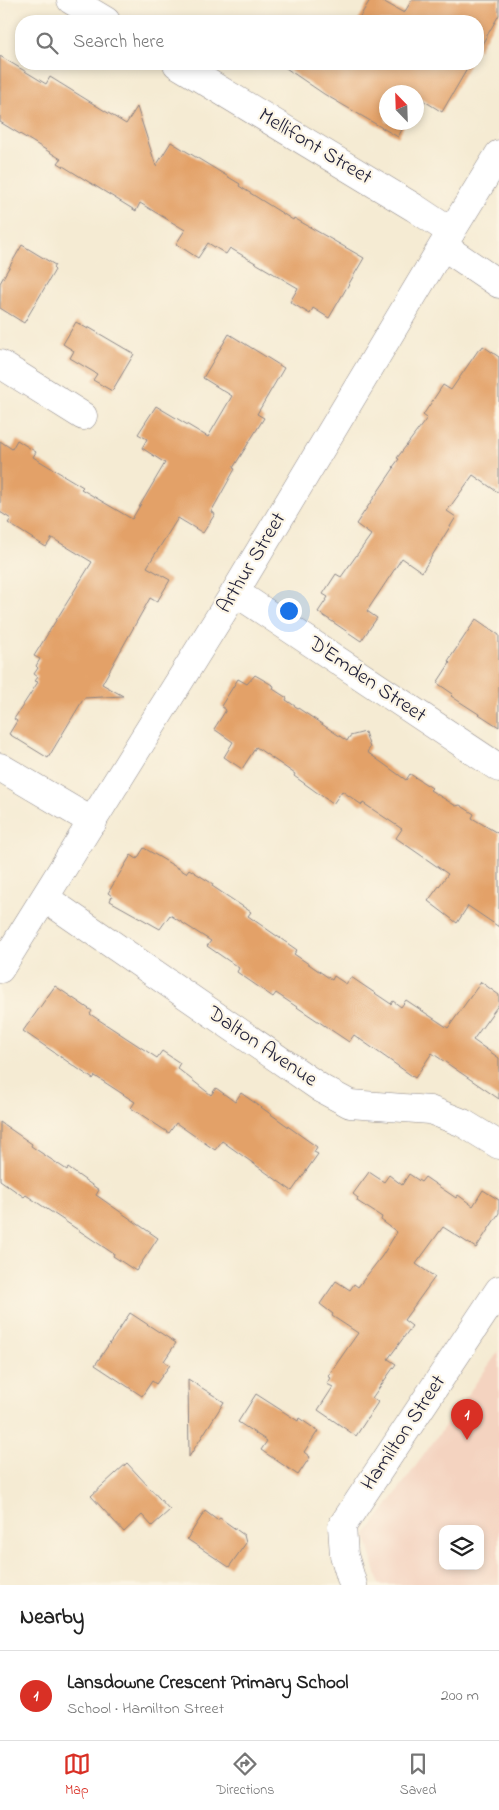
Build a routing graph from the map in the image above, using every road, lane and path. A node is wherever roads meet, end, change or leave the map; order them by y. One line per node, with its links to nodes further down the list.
1 (71, 0): 2 (street)
2 (96, 15)
3 (187, 70): 5 (street, Mellifont Street)
4 (499, 154): 5 (street, Arthur Street)
5 (447, 239): 6 (street, Mellifont Street); 9 (street, Arthur Street)
6 (499, 284)
7 (0, 364): 8 (street)
8 (83, 416)
9 (235, 592): 11 (street, D'Emden Street); 12 (street, Arthur Street)
10 (0, 767): 12 (street)
11 (499, 768)
12 (93, 822): 13 (street, Arthur Street)
13 (45, 898): 14 (street, Arthur Street); 15 (street, Dalton Avenue)
14 (0, 969)
15 (499, 1145)
16 (499, 1290): 17 (street, Hamilton Street)
17 (353, 1585)

